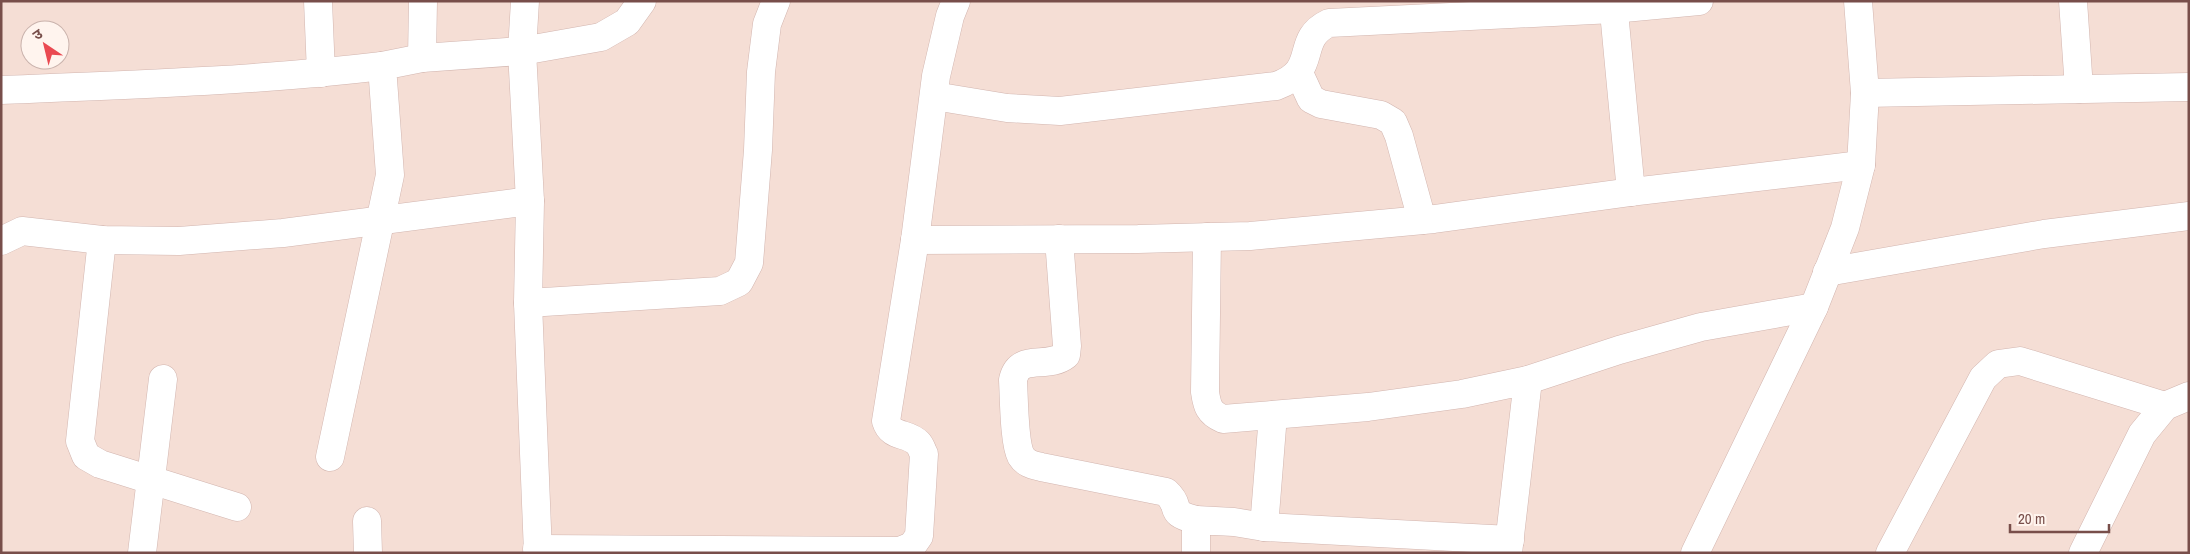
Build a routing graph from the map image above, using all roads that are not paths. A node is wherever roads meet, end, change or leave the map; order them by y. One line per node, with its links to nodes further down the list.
1 (318, 1): 14 (street)
2 (424, 1): 12 (street)
3 (525, 1): 11 (street)
4 (642, 1): 11 (street)
5 (776, 1): 33 (street)
6 (956, 1): 20 (street)
7 (1699, 1): 10 (street)
8 (1858, 1): 19 (street)
9 (2073, 1): 17 (street)
10 (1613, 5): 15 (street); 22 (street)
11 (522, 51): 12 (street); 23 (street)
12 (422, 58): 13 (street)
13 (382, 66): 14 (street); 26 (street)
14 (321, 73): 18 (street)
15 (1299, 73): 20 (street); 25 (street)
16 (2189, 87): 17 (street)
17 (2079, 89): 19 (street)
18 (1, 90)
19 (1866, 93): 21 (street)
20 (934, 96): 30 (street)
21 (1861, 165): 22 (street); 32 (street)
22 (1631, 192): 25 (street)
23 (530, 201): 26 (street); 33 (street)
24 (2189, 216): 32 (street)
25 (1422, 220): 27 (street)
26 (380, 222): 29 (street); 39 (street)
27 (1207, 237): 28 (street); 38 (street)
28 (1059, 239): 30 (street); 42 (street)
29 (102, 240): 31 (street); 40 (street)
30 (915, 240): 46 (street)
31 (1, 241)
32 (1827, 272): 34 (street)
33 (528, 303): 47 (street)
34 (1814, 307): 36 (street); 51 (street)
35 (163, 378): 40 (street)
36 (1528, 380): 38 (street); 45 (street)
37 (2177, 401): 52 (street); 53 (street)
38 (1273, 414): 44 (street)
39 (330, 457)
40 (151, 480): 41 (street); 48 (street)
41 (237, 506)
42 (1196, 520): 44 (street); 50 (street)
43 (366, 521): 49 (street)
44 (1264, 527): 45 (street)
45 (1509, 546)
46 (913, 549): 47 (street)
47 (538, 551)
48 (142, 553)
49 (368, 553)
50 (1196, 553)
51 (1695, 553)
52 (1890, 553)
53 (2083, 553)

